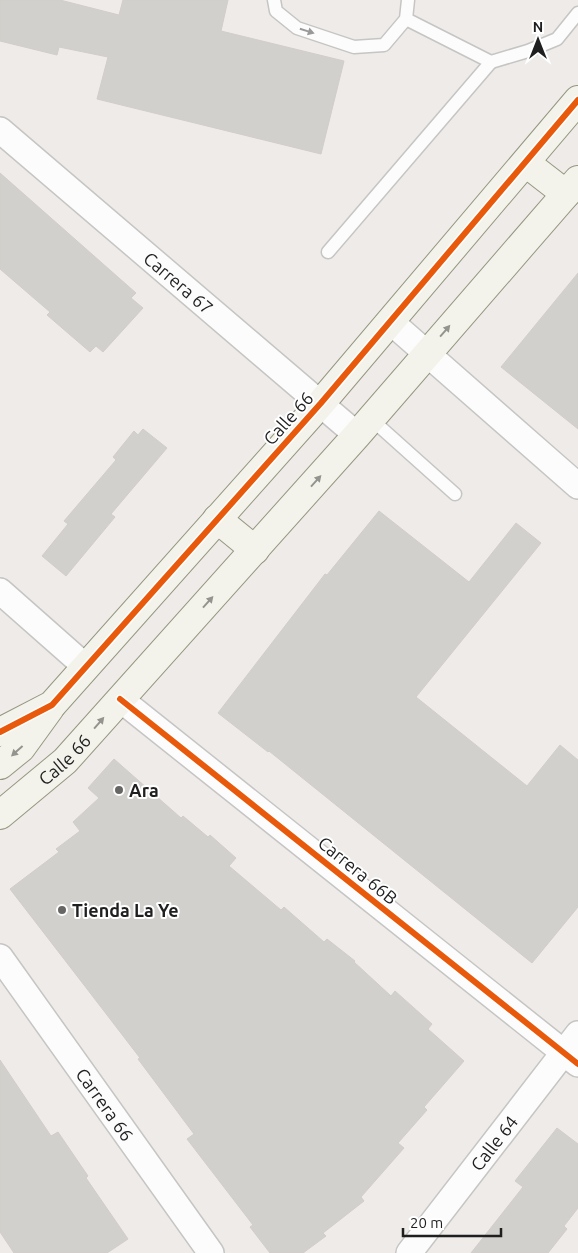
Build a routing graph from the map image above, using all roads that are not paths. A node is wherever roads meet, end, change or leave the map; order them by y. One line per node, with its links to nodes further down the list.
1 (274, 0): 4 (lane, one-way to 4)
2 (408, 0): 4 (lane)
3 (578, 13): 5 (lane)
4 (406, 20): 5 (lane)
5 (491, 62): 10 (lane)
6 (578, 100): 8 (street, Calle 66)
7 (0, 130): 13 (street, Carrera 67)
8 (526, 163): 9 (street); 11 (street, Calle 66)
9 (572, 187): 12 (street, Calle 66, one-way to 9)
10 (328, 252)
11 (391, 322): 12 (street); 13 (street, Calle 66)
12 (426, 353): 14 (street, Calle 66); 15 (street)
13 (321, 403): 14 (street, Carrera 67); 17 (street, Calle 66)
14 (363, 427): 16 (lane); 18 (street, Calle 66, one-way to 14)
15 (578, 486)
16 (455, 494)
17 (217, 519): 18 (street); 20 (street, Calle 66)
18 (255, 550): 21 (street, Calle 66, one-way to 18)
19 (0, 591): 20 (street)
20 (86, 667): 22 (street, Calle 66)
21 (120, 699): 25 (street, Calle 66, one-way to 21); 27 (street, Carrera 66B)
22 (52, 705): 23 (street, Calle 66); 24 (street, one-way to 24)
23 (0, 732)
24 (0, 765)
25 (0, 816)
26 (0, 957): 28 (street, Carrera 66)
27 (573, 1050): 29 (street, Calle 64)
28 (211, 1253)
29 (409, 1253)

